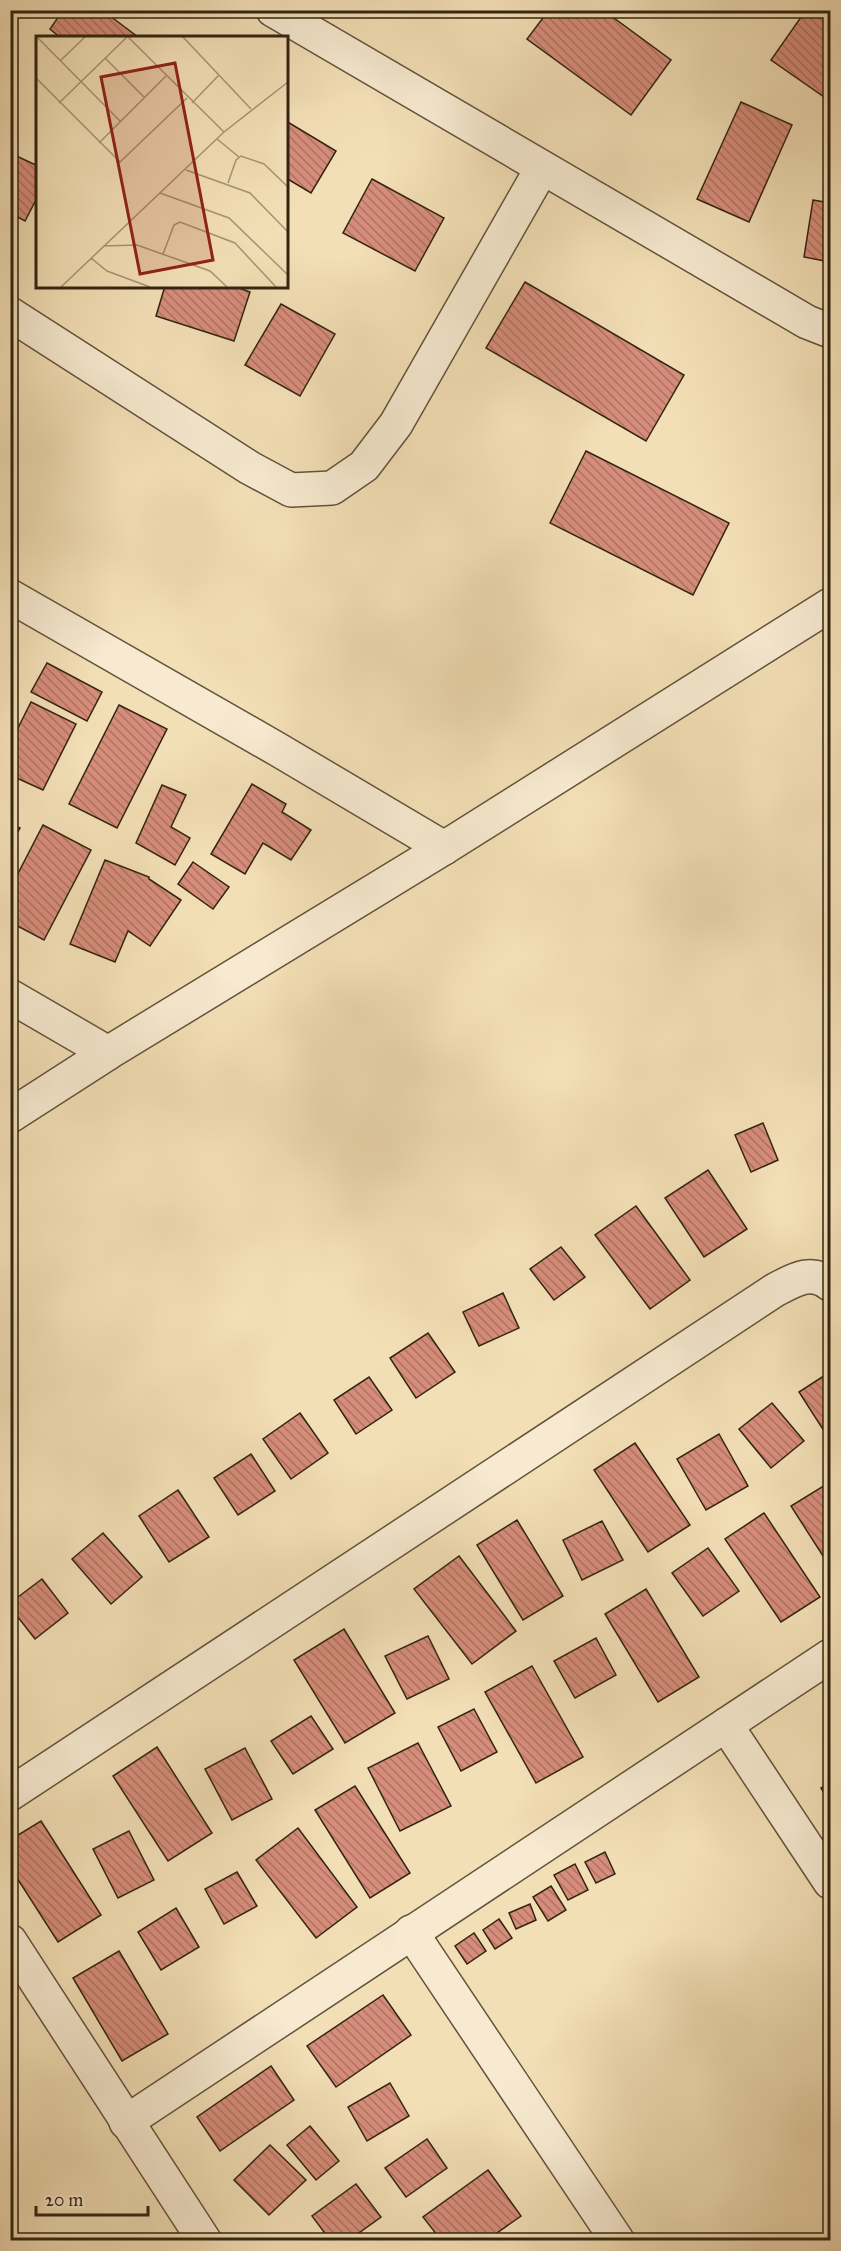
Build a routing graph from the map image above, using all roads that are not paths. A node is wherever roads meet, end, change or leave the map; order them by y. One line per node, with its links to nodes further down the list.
1 (273, 10): 2 (street)
2 (542, 168): 3 (street); 4 (street)
3 (10, 314)
4 (831, 331)
5 (10, 596): 7 (street)
6 (831, 605): 7 (street)
7 (444, 848): 9 (street)
8 (10, 996): 9 (street)
9 (108, 1053): 10 (street)
10 (10, 1116)
11 (831, 1284): 14 (street)
12 (831, 1656): 13 (street)
13 (726, 1725): 15 (street); 16 (street)
14 (10, 1794)
15 (831, 1882)
16 (411, 1932): 18 (street); 20 (street)
17 (10, 1941): 18 (street)
18 (126, 2122): 19 (street)
19 (204, 2241)
20 (617, 2241)

